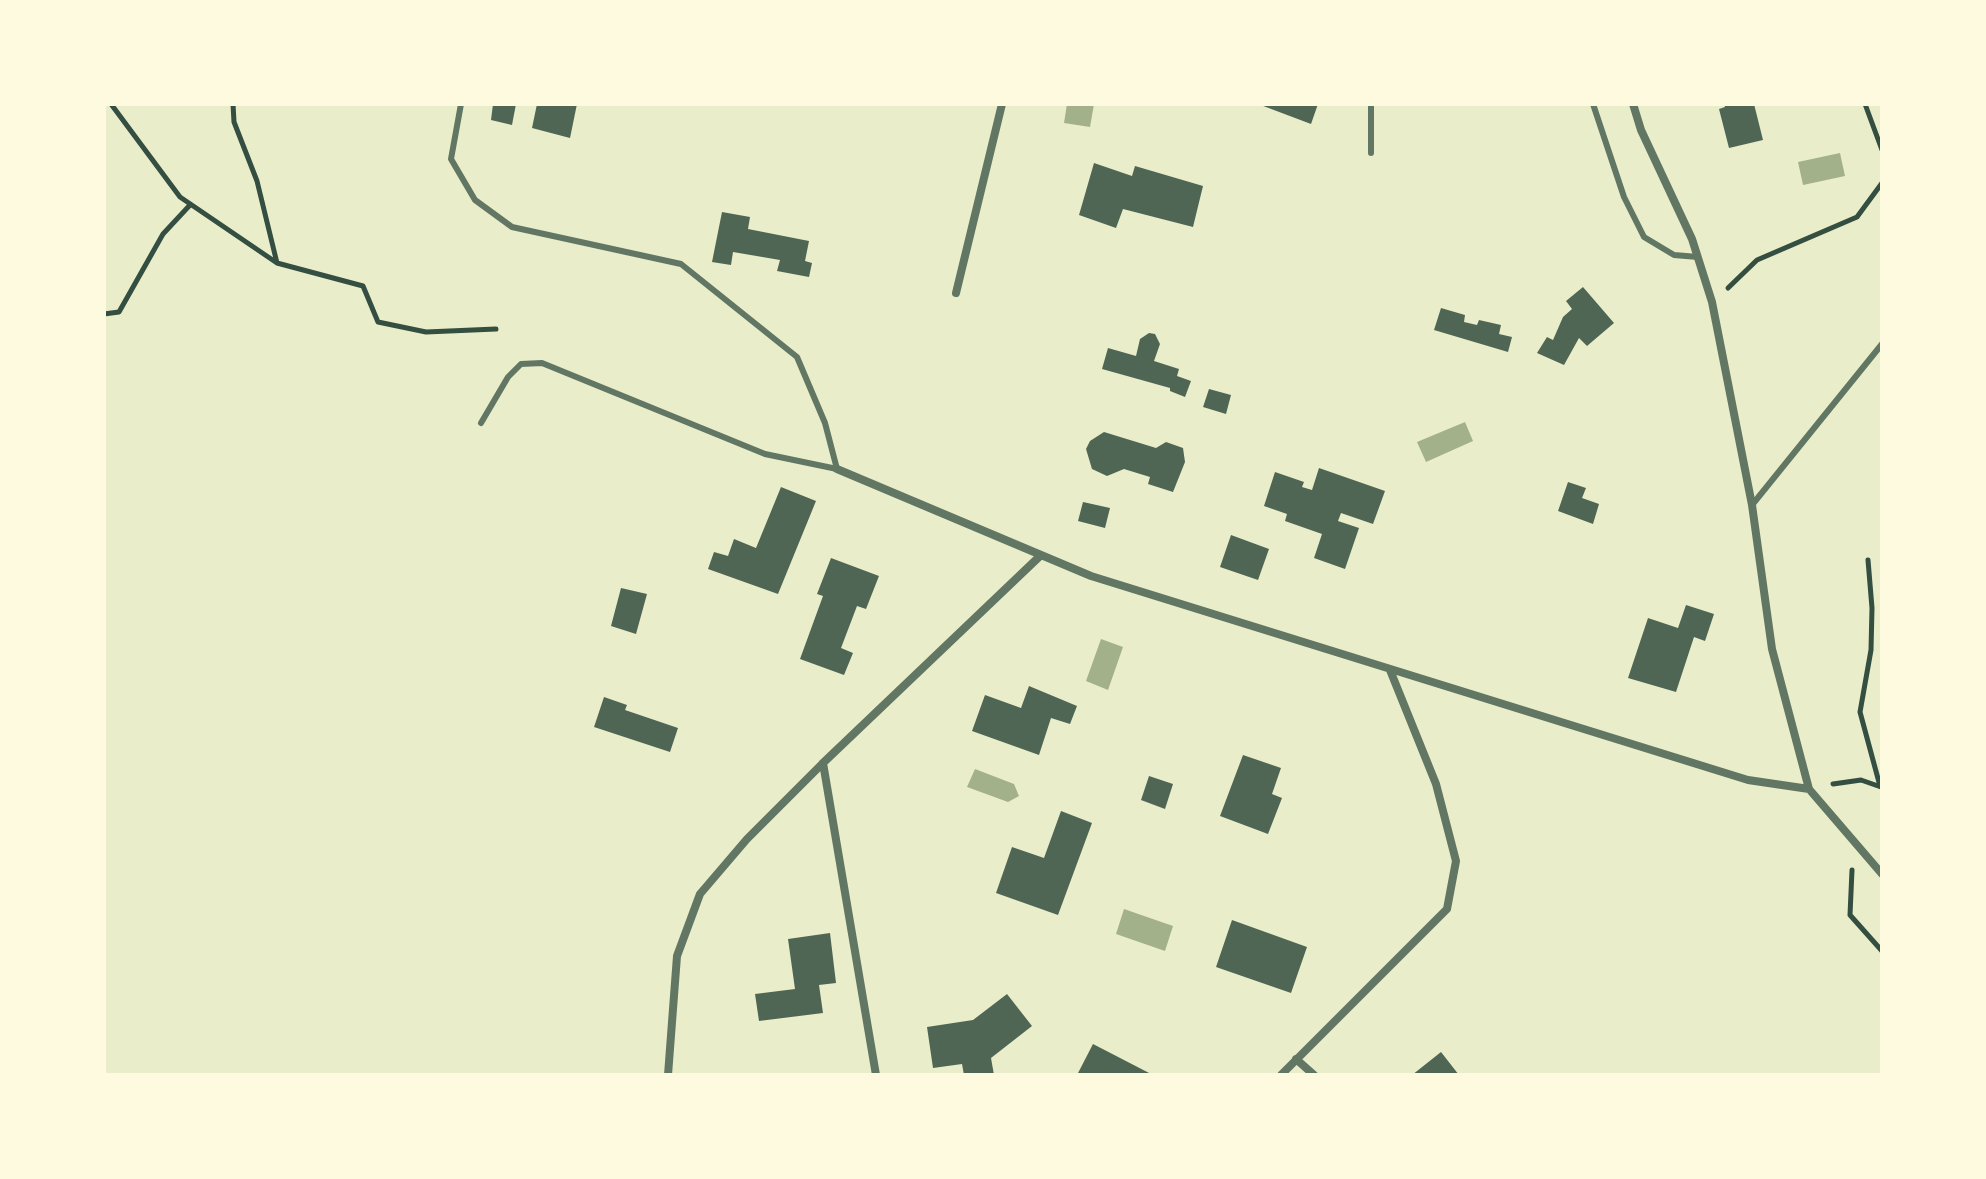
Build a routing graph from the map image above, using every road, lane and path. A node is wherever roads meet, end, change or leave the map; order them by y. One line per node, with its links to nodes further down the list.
1 (111, 104): 12 (path)
2 (233, 104): 14 (path)
3 (461, 104): 21 (lane)
4 (1002, 104): 15 (street)
5 (1371, 104): 10 (lane)
6 (1593, 104): 13 (lane)
7 (1633, 104): 13 (street)
8 (1865, 104): 9 (path)
9 (1882, 150)
10 (1371, 153)
11 (1882, 183): 16 (path)
12 (190, 205): 14 (path); 17 (path)
13 (1698, 257): 16 (street)
14 (277, 263): 18 (path)
15 (956, 293)
16 (1712, 302): 22 (street)
17 (104, 314)
18 (496, 329)
19 (1882, 344): 22 (lane)
20 (481, 423): 21 (lane)
21 (837, 469): 23 (street)
22 (1752, 505): 28 (street)
23 (1040, 556): 25 (street); 26 (street)
24 (1868, 560): 27 (path)
25 (1390, 670): 28 (street); 32 (street)
26 (823, 763): 33 (street); 34 (street)
27 (1881, 787): 28 (path)
28 (1809, 789): 29 (street)
29 (1863, 852): 30 (street); 31 (path)
30 (1882, 874)
31 (1882, 951)
32 (1296, 1059): 35 (street); 36 (street)
33 (668, 1075)
34 (876, 1075)
35 (1281, 1075)
36 (1314, 1075)

